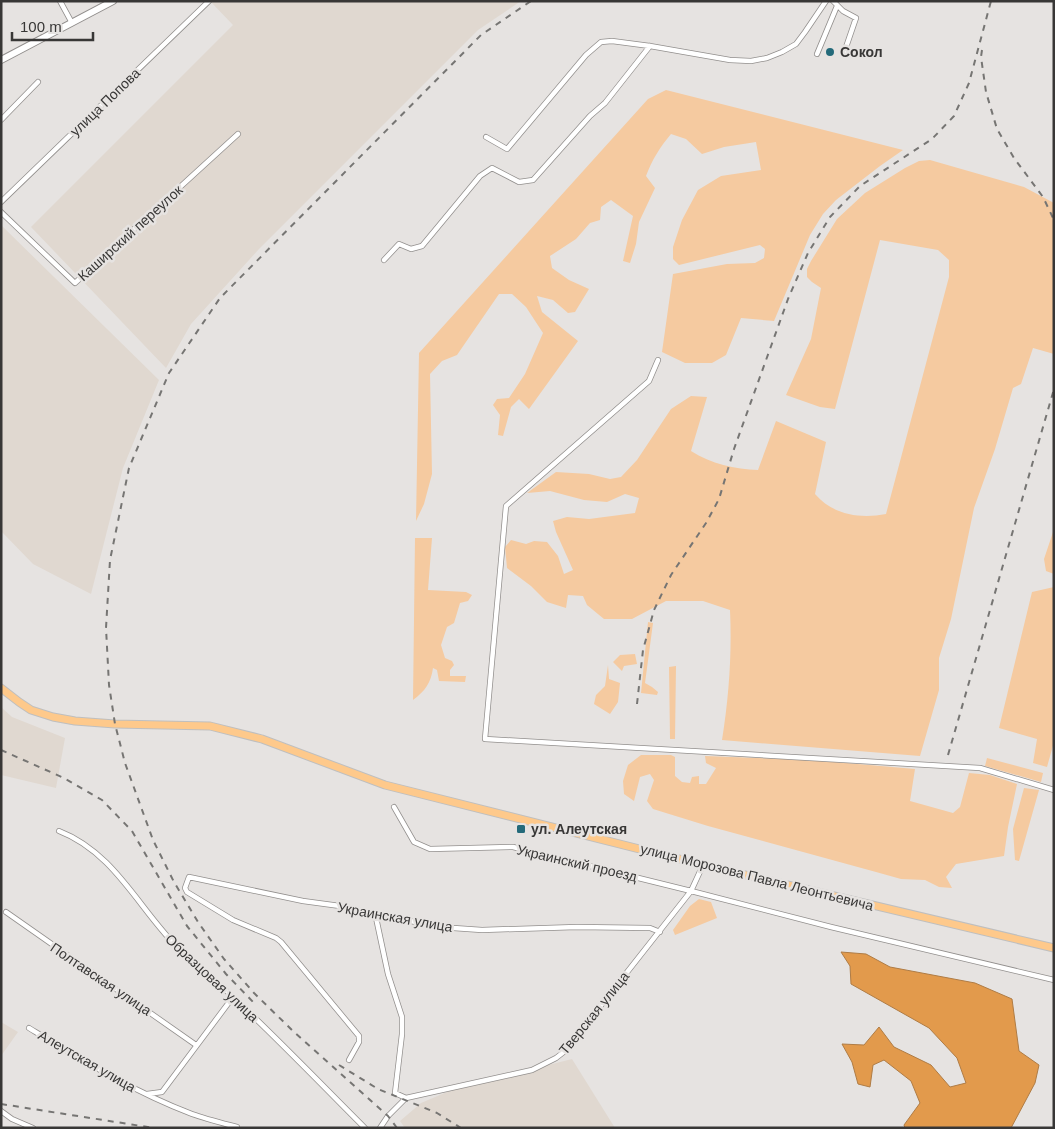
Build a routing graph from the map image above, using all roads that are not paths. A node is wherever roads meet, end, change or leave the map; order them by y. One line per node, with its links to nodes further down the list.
1 (60, 1): 7 (street)
2 (113, 1): 7 (street)
3 (209, 1): 16 (street, улица Попова)
4 (826, 1): 8 (street)
5 (832, 1): 6 (street)
6 (837, 6): 9 (street); 10 (street)
7 (72, 23): 11 (street)
8 (650, 46): 15 (street); 18 (street)
9 (817, 54)
10 (844, 54)
11 (1, 60)
12 (38, 82): 13 (street)
13 (1, 120)
14 (238, 134): 17 (street, Каширский переулок)
15 (486, 137)
16 (1, 202)
17 (1, 212)
18 (384, 260)
19 (658, 360): 21 (street)
20 (1, 688): 24 (main road, улица Морозова Павла Леонтьевича)
21 (1054, 790)
22 (394, 807): 25 (street, Украинский проезд)
23 (59, 832): 31 (street, Образцовая улица)
24 (703, 865): 25 (street, Тверская улица); 29 (main road, улица Морозова Павла Леонтьевича)
25 (691, 891): 28 (street, Тверская улица); 30 (street, Украинский проезд)
26 (6, 912): 33 (street, Полтавская улица)
27 (375, 913): 28 (street, Украинская улица); 34 (street, Украинская улица); 36 (street)
28 (660, 932): 36 (street, Тверская улица)
29 (1054, 948)
30 (1054, 980)
31 (233, 997): 33 (street); 40 (street, Образцовая улица)
32 (29, 1028): 35 (street, Алеутская улица)
33 (196, 1045): 35 (street)
34 (350, 1060)
35 (146, 1094): 38 (street, Алеутская улица)
36 (406, 1098): 41 (street)
37 (1, 1111): 39 (street)
38 (236, 1127)
39 (33, 1128)
40 (365, 1128)
41 (380, 1128)

